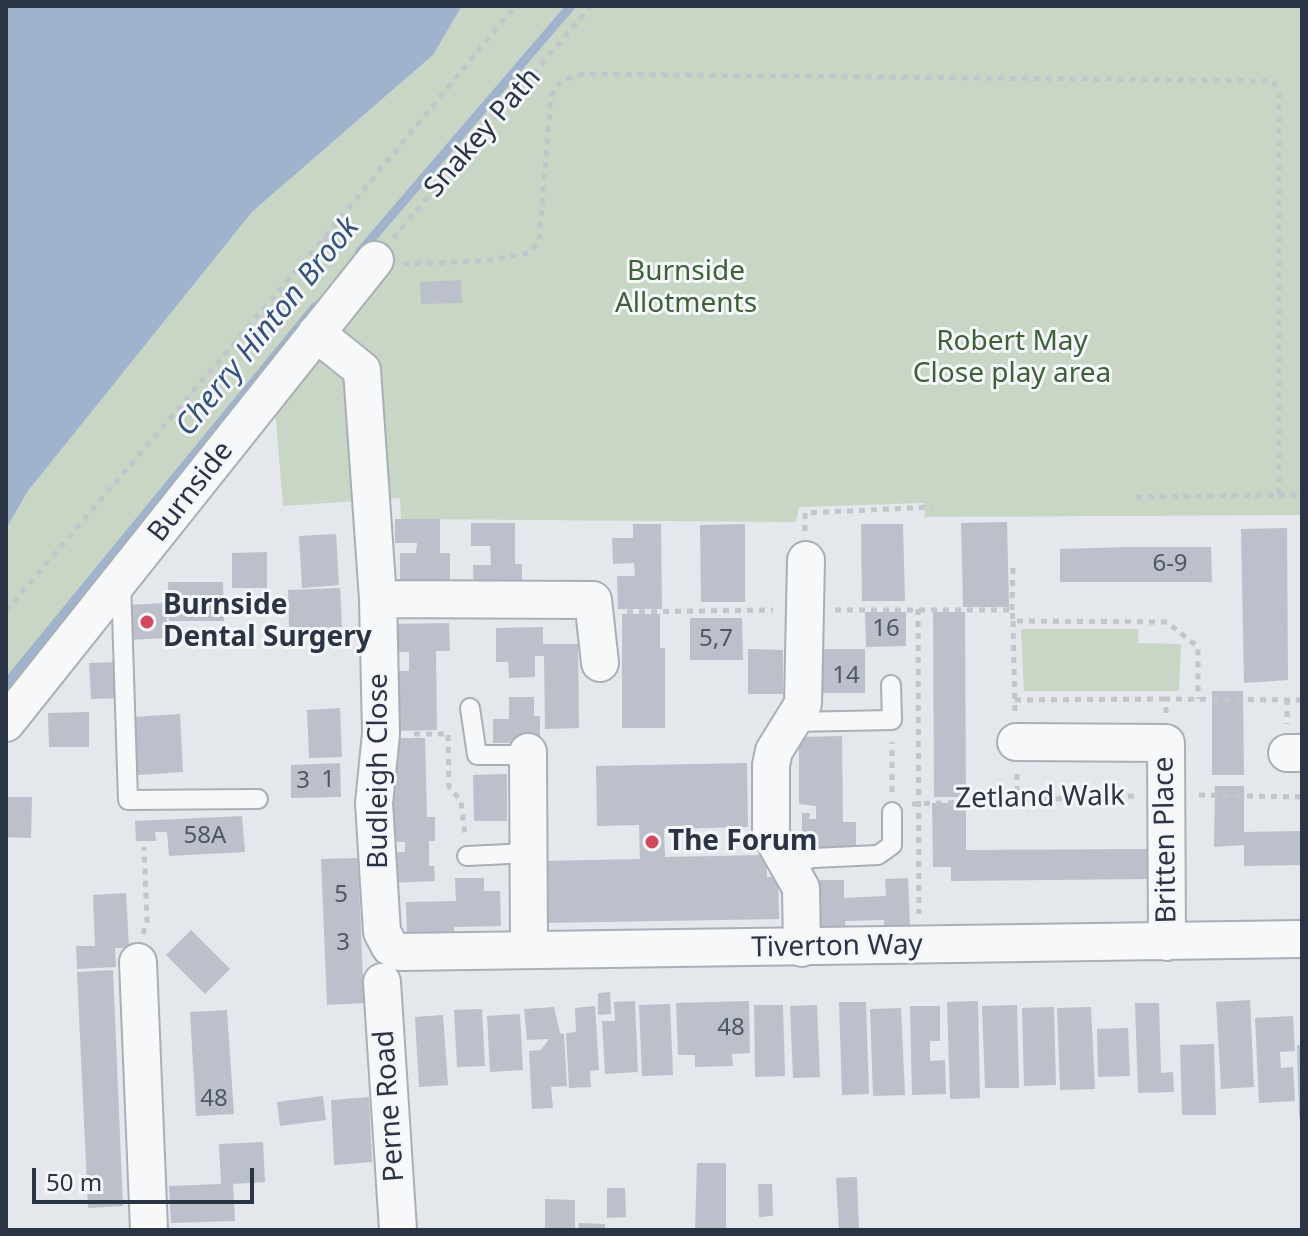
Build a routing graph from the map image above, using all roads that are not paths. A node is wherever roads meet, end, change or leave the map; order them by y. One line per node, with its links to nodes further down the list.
1 (363, 252): 2 (street, Burnside)
2 (316, 333): 4 (street, Burnside); 5 (street, Budleigh Close)
3 (806, 560): 9 (street)
4 (121, 579): 10 (street, Burnside); 13 (lane)
5 (378, 599): 6 (street); 18 (street, Budleigh Close)
6 (600, 663)
7 (891, 685): 9 (lane)
8 (470, 708): 12 (lane)
9 (792, 722): 17 (street)
10 (6, 723)
11 (1016, 742): 20 (street, Britten Place)
12 (528, 754): 15 (street)
13 (258, 799)
14 (892, 812): 17 (lane)
15 (529, 853): 16 (lane); 22 (street)
16 (467, 856)
17 (790, 865): 21 (street)
18 (382, 932): 22 (street, Tiverton Way)
19 (1302, 939): 20 (street, Tiverton Way)
20 (1167, 942): 21 (street, Tiverton Way)
21 (802, 948): 22 (street, Tiverton Way)
22 (529, 950)
23 (138, 962): 25 (street)
24 (382, 982): 26 (street, Perne Road)
25 (149, 1230)
26 (398, 1230)

